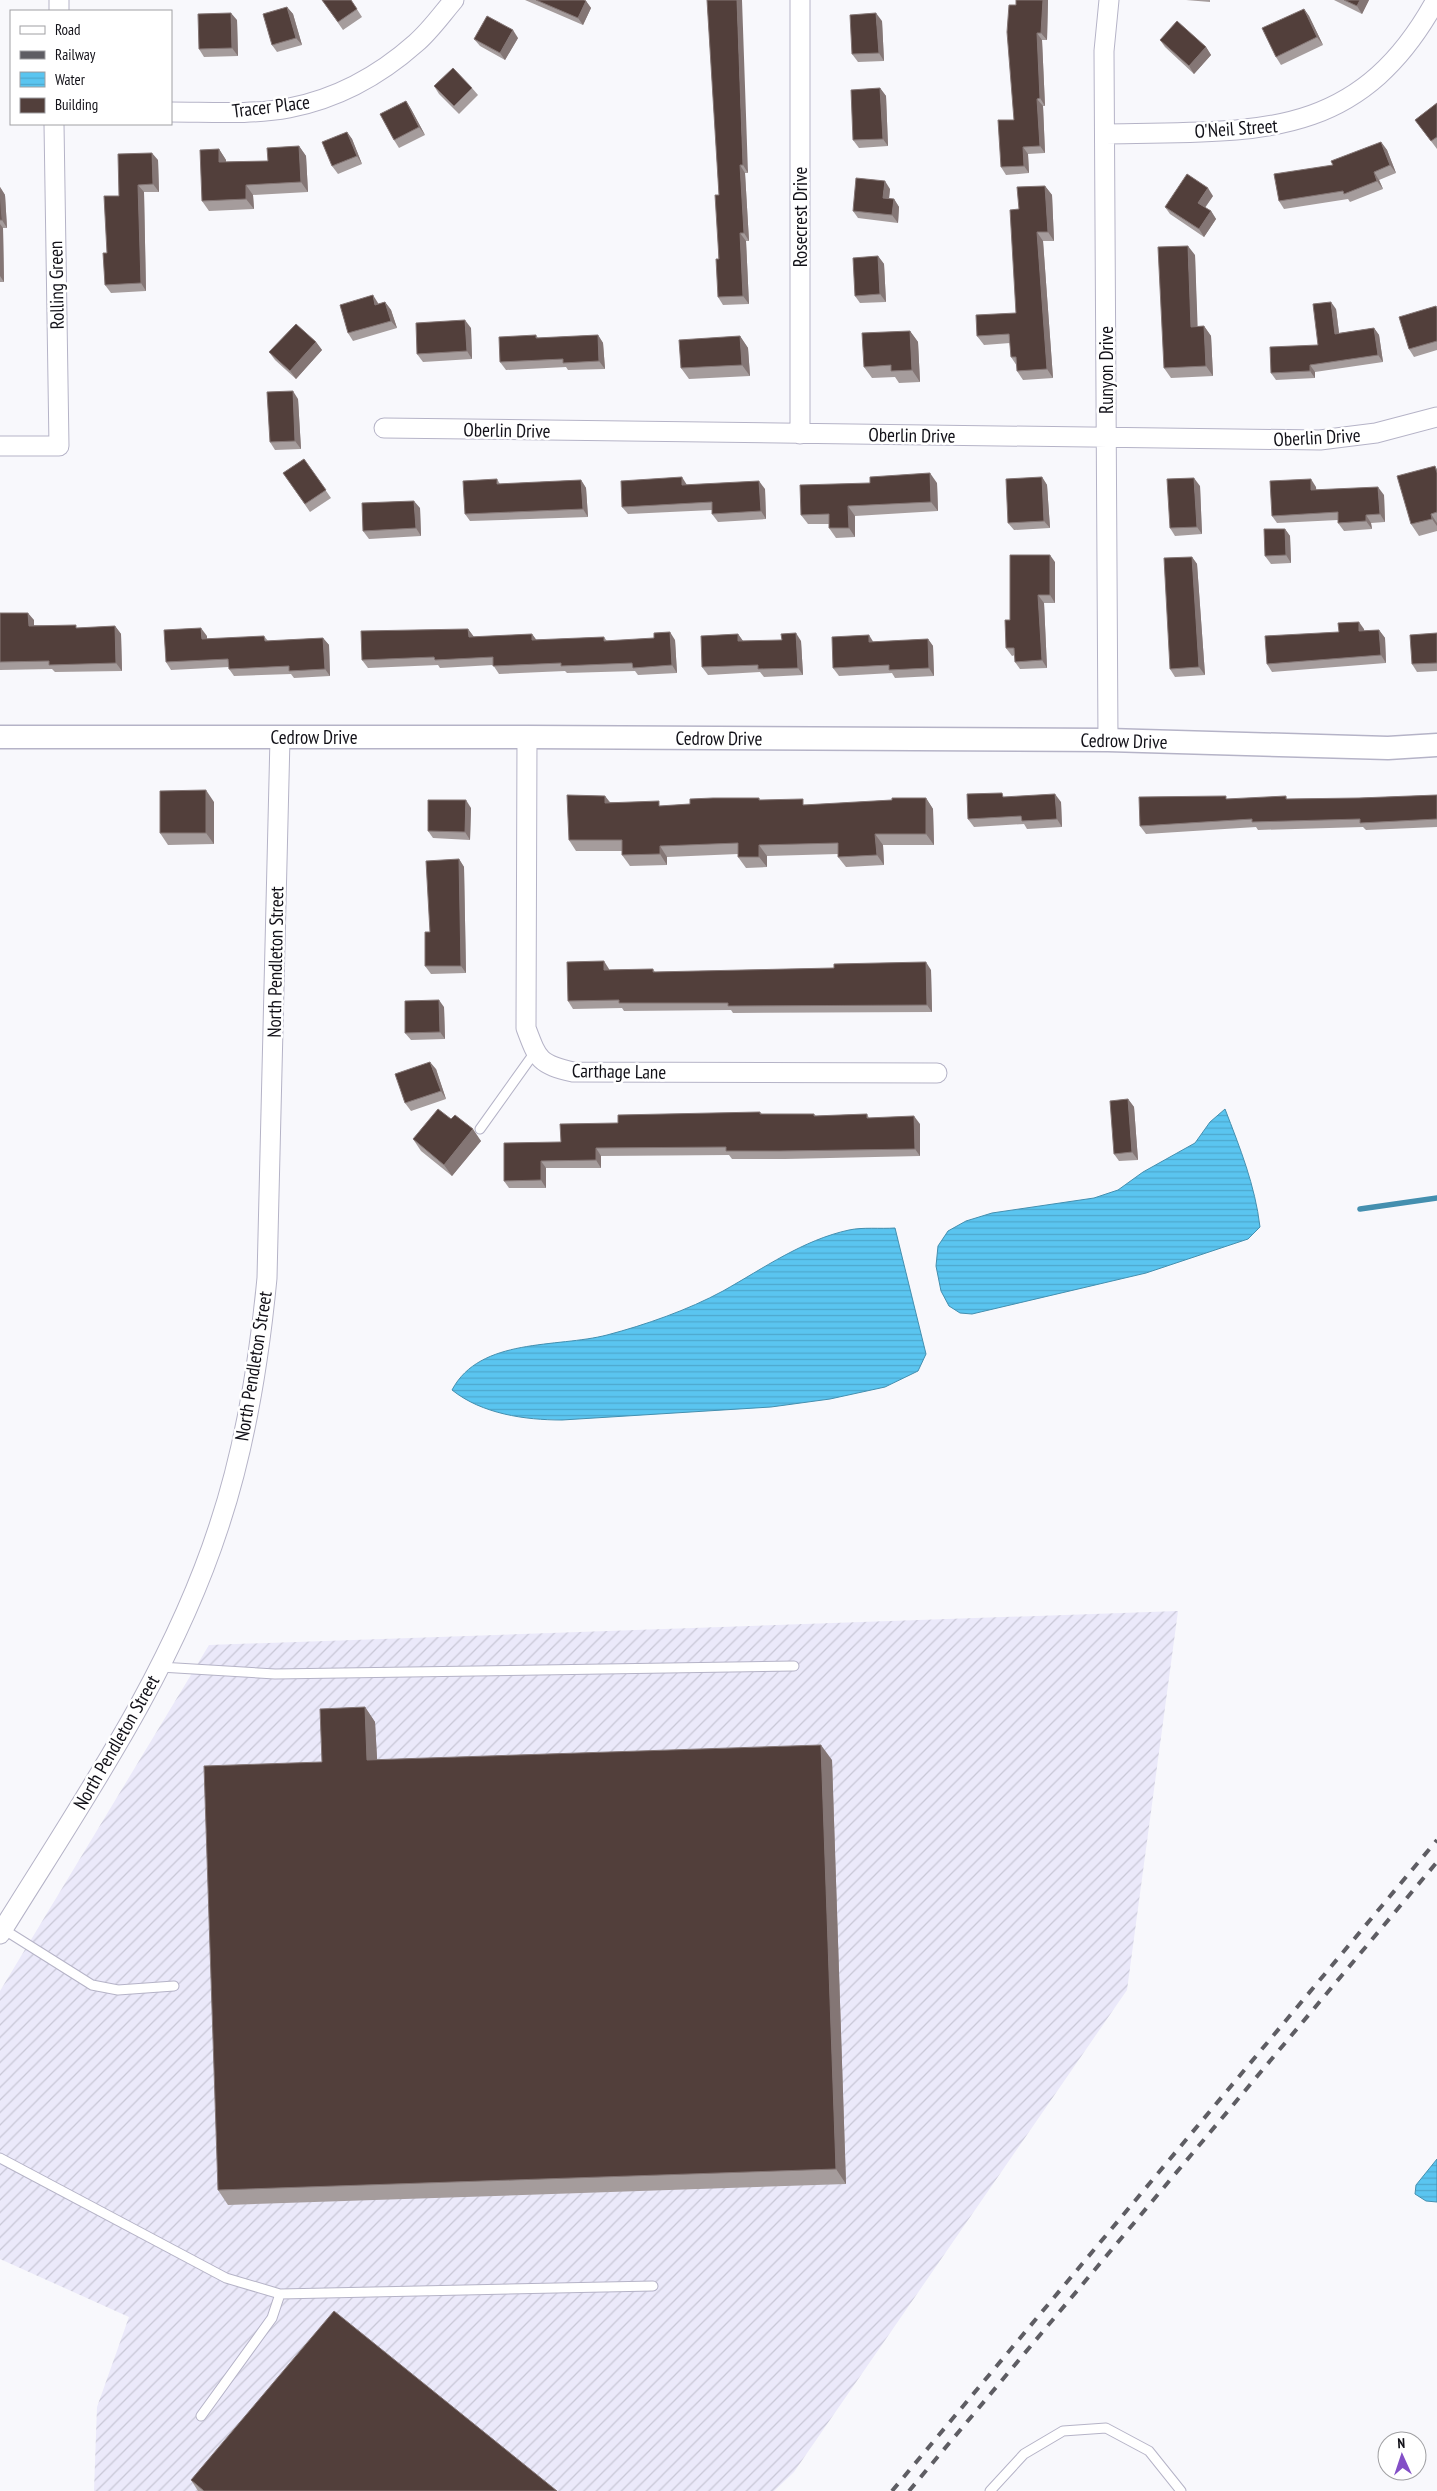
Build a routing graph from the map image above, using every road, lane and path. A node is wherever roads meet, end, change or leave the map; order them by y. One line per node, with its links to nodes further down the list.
1 (454, 0): 5 (street, Tracer Place)
2 (800, 0): 10 (street, Rosecrest Drive)
3 (1109, 0): 7 (street, Runyon Drive)
4 (1436, 0): 7 (street, O'Neil Street)
5 (172, 112)
6 (54, 125): 12 (street, Rolling Green)
7 (1105, 134): 11 (street, Runyon Drive)
8 (1437, 417): 11 (street, Oberlin Drive)
9 (384, 428): 10 (street, Oberlin Drive)
10 (800, 434): 11 (street, Oberlin Drive)
11 (1106, 438): 16 (street, Runyon Drive)
12 (0, 446)
13 (0, 737): 15 (street, Cedrow Drive)
14 (527, 737): 15 (street, Cedrow Drive); 16 (street, Cedrow Drive); 18 (street)
15 (280, 738): 22 (street, North Pendleton Street)
16 (1108, 740): 17 (street, Cedrow Drive)
17 (1437, 745)
18 (535, 1052): 19 (street, Carthage Lane); 20 (lane)
19 (937, 1073)
20 (480, 1129)
21 (794, 1666): 22 (lane)
22 (159, 1667): 23 (street, North Pendleton Street)
23 (1, 1932): 24 (lane)
24 (174, 1986)
25 (0, 2158): 27 (lane)
26 (653, 2286): 27 (lane)
27 (280, 2294): 28 (lane)
28 (201, 2416)
29 (990, 2491): 30 (lane)
30 (1181, 2491)

